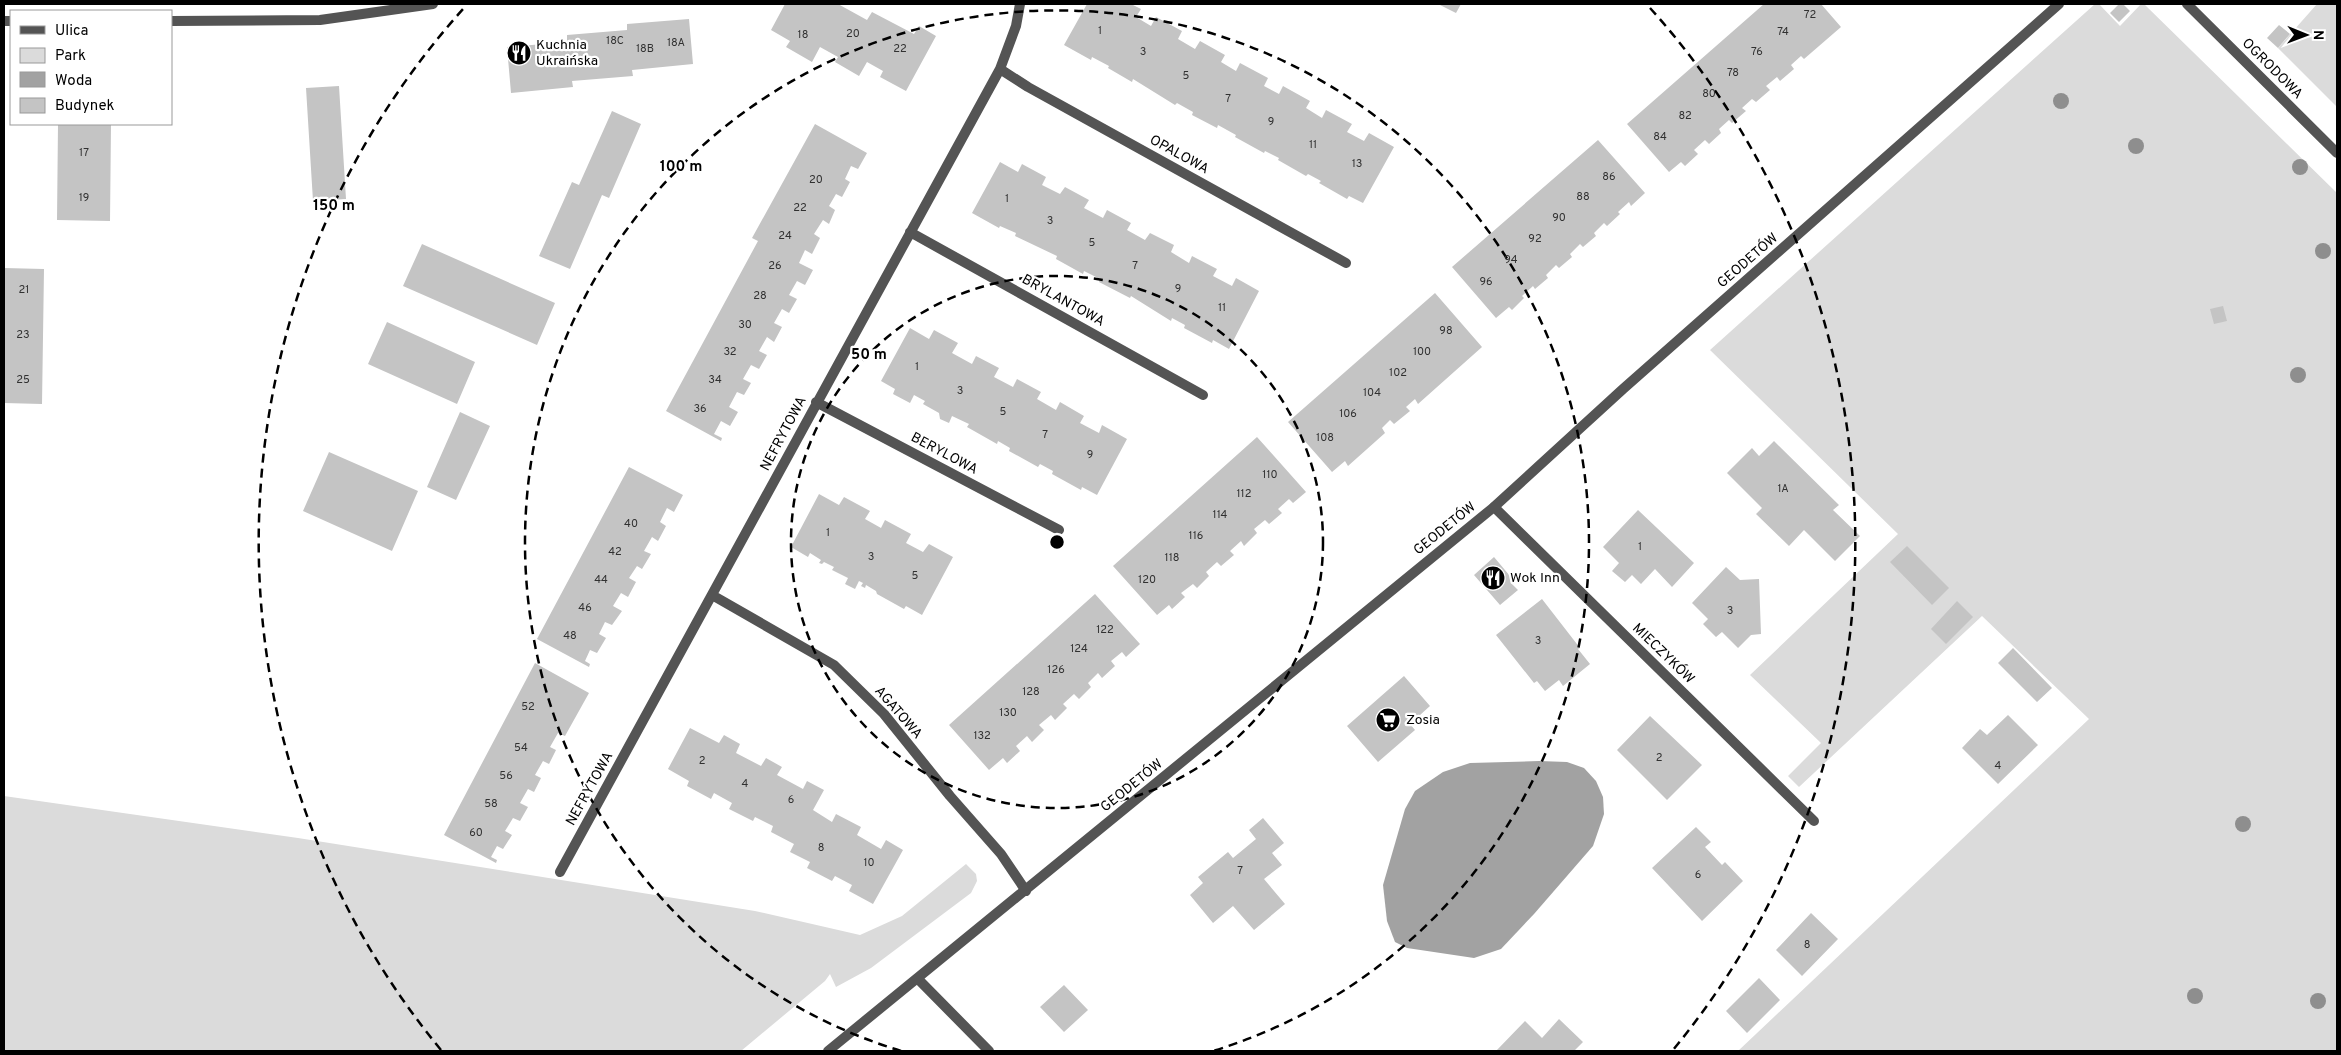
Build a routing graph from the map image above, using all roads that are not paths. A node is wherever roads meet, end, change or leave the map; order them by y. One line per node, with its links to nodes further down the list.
1 (433, 4): 5 (street)
2 (1020, 4): 6 (street, NEFRYTOWA)
3 (2059, 4): 12 (street, GEODETÓW)
4 (2187, 4): 7 (street, OGRODOWA)
5 (172, 21)
6 (1000, 69): 8 (street, NEFRYTOWA); 9 (street, OPALOWA)
7 (2337, 153)
8 (910, 232): 10 (street, BRYLANTOWA); 11 (street, NEFRYTOWA)
9 (1346, 263)
10 (1203, 395)
11 (816, 402): 13 (street, BERYLOWA); 14 (street, NEFRYTOWA)
12 (1494, 507): 15 (street, MIECZYKÓW); 17 (street, GEODETÓW)
13 (1059, 530)
14 (712, 595): 16 (street, NEFRYTOWA); 17 (street, AGATOWA)
15 (1814, 821)
16 (560, 872)
17 (1026, 891): 18 (street, GEODETÓW)
18 (918, 979): 19 (street, GEODETÓW); 20 (street)
19 (828, 1051)
20 (989, 1051)

